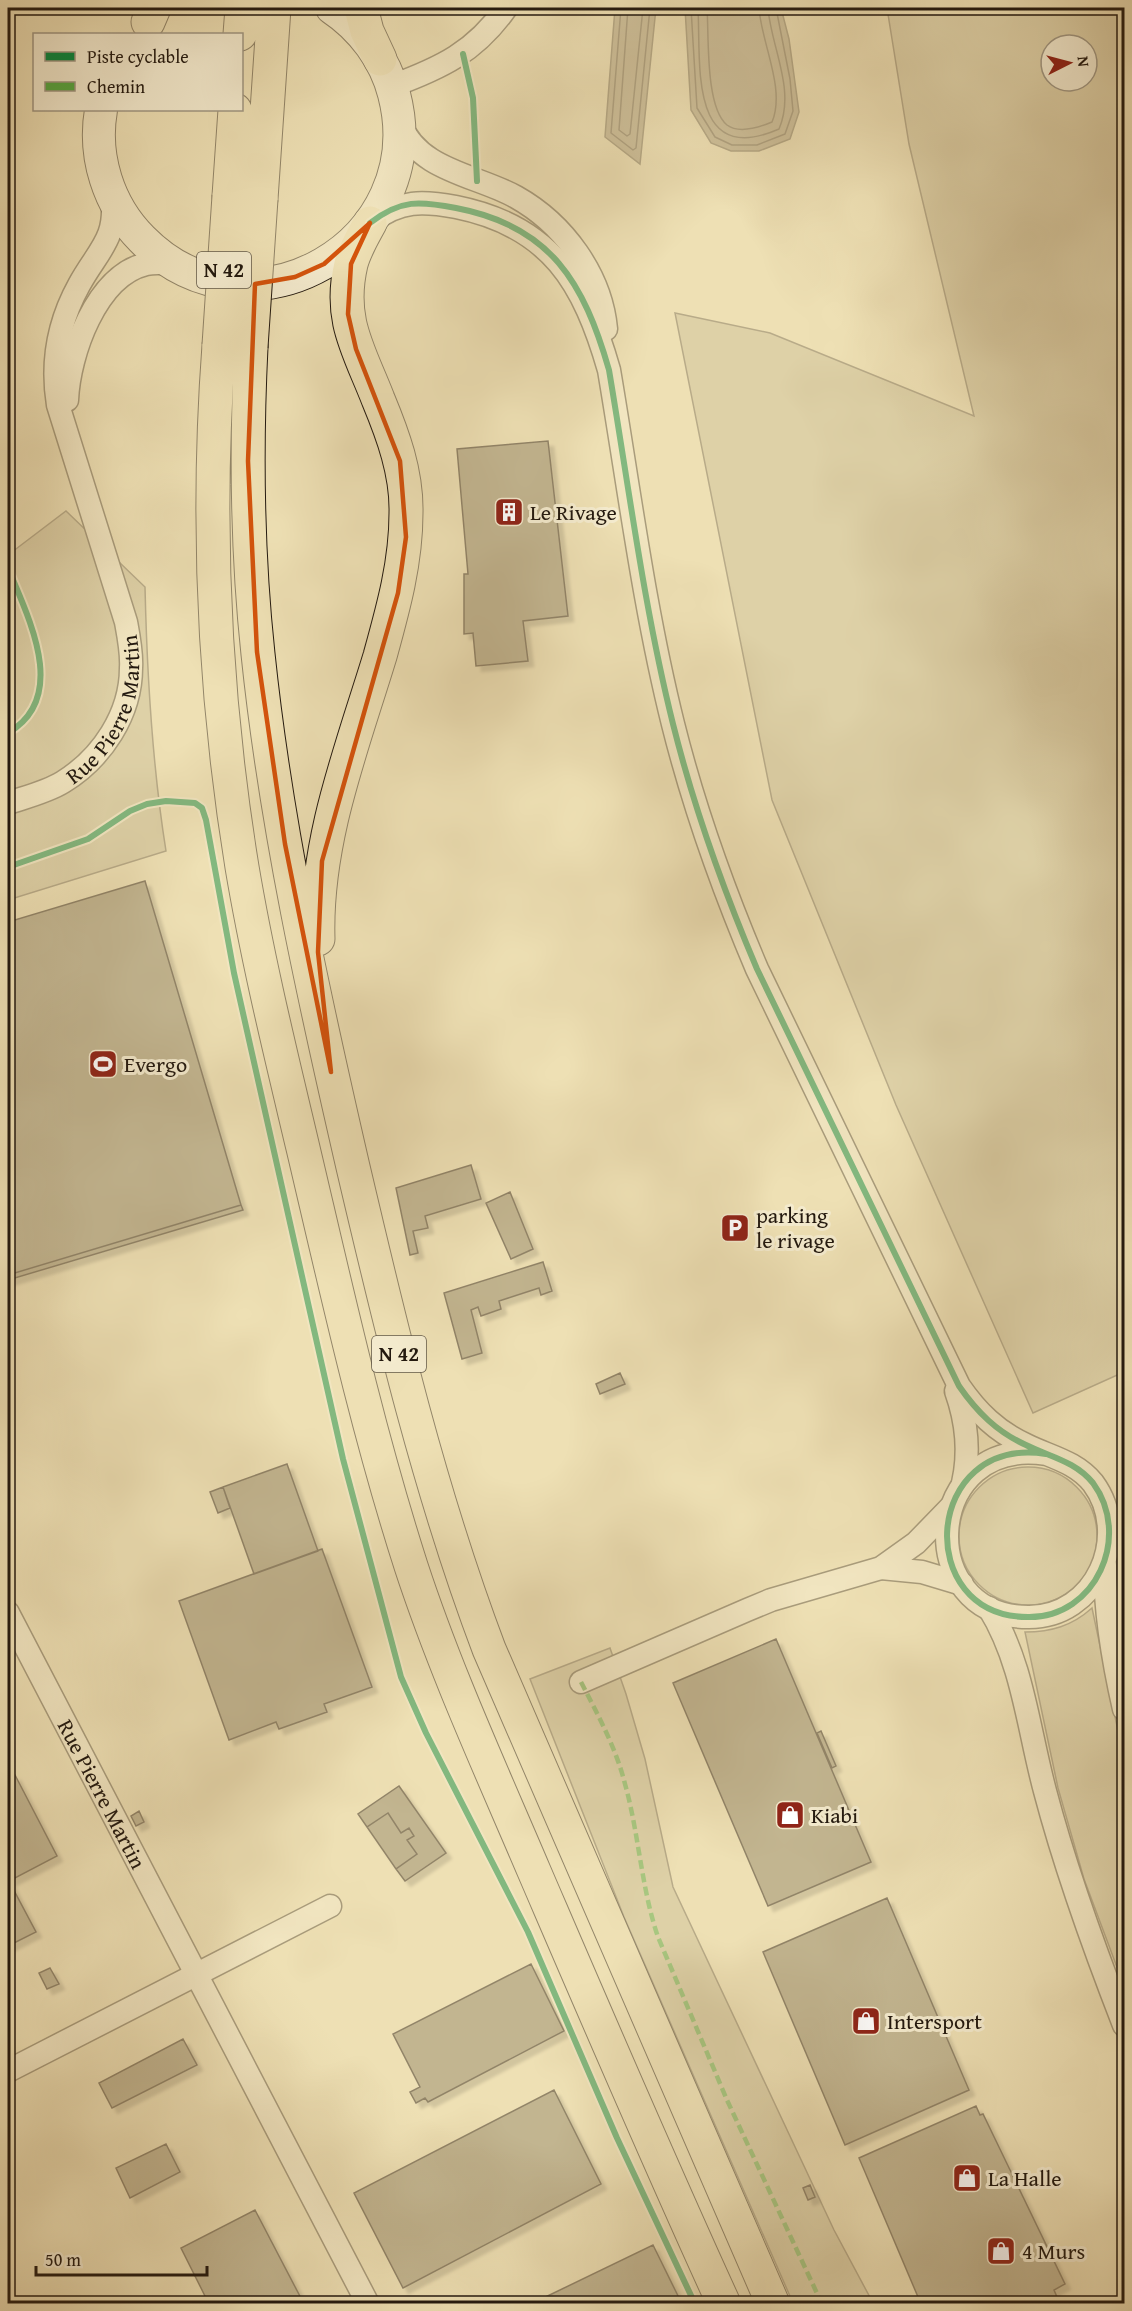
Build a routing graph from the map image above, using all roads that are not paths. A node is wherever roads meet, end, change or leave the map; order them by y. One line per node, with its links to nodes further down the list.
1 (242, 8): 6 (highway)
2 (274, 8): 17 (highway, N 42, bridge)
3 (332, 8): 7 (street)
4 (361, 8): 7 (highway)
5 (506, 8): 7 (street)
6 (240, 33)
7 (386, 72): 10 (street)
8 (101, 111): 11 (street)
9 (235, 111): 34 (highway, N 42, bridge)
10 (399, 119): 12 (street); 14 (street)
11 (111, 195): 13 (street); 15 (street, Rue Pierre Martin)
12 (370, 223): 13 (street); 14 (street); 17 (highway)
13 (174, 264): 15 (street, Rue Pierre Martin)
14 (609, 370): 18 (street)
15 (67, 434): 16 (street, Rue Pierre Martin)
16 (8, 803)
17 (331, 1072): 35 (highway, N 42)
18 (948, 1366): 19 (street); 20 (street)
19 (1046, 1454): 20 (street); 22 (street)
20 (963, 1484): 21 (street)
21 (950, 1508): 23 (street); 24 (street)
22 (1105, 1565): 25 (street); 28 (street)
23 (881, 1568): 24 (street); 27 (street)
24 (962, 1584): 25 (street)
25 (989, 1608): 31 (street)
26 (8, 1613): 30 (street, Rue Pierre Martin)
27 (581, 1682)
28 (1125, 1709)
29 (330, 1906): 30 (street)
30 (196, 1974): 32 (street); 33 (street, Rue Pierre Martin)
31 (1125, 2025)
32 (8, 2071)
33 (368, 2304)
34 (724, 2304)
35 (772, 2304)

